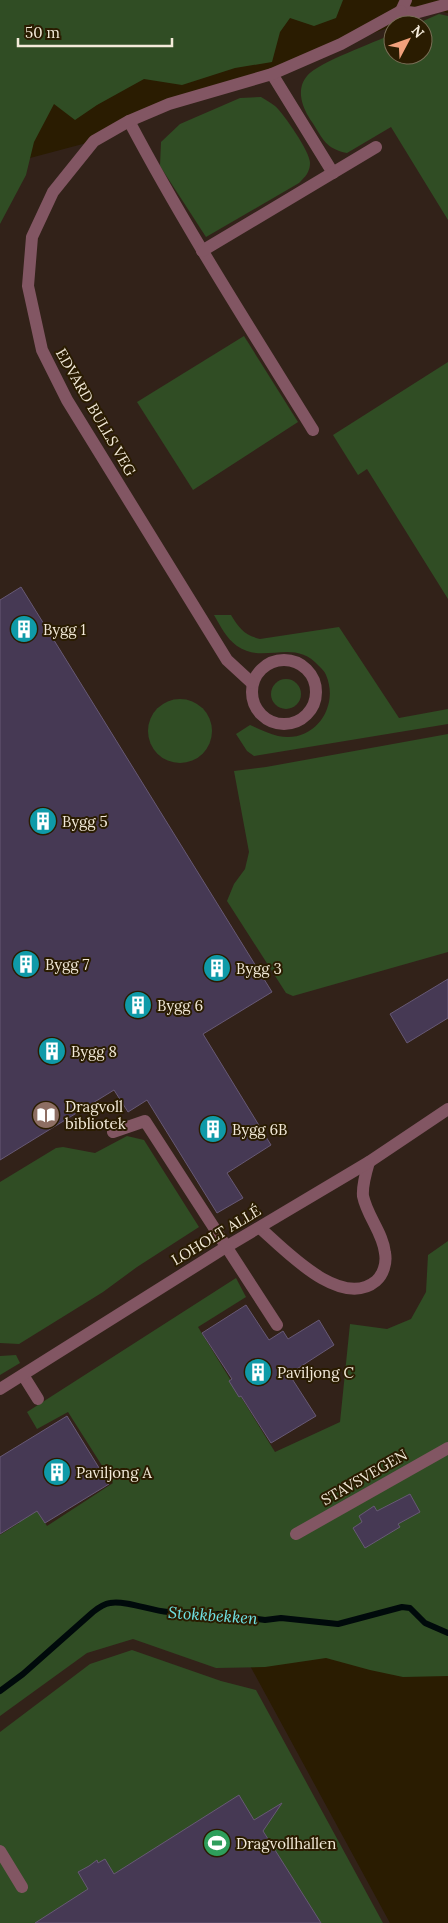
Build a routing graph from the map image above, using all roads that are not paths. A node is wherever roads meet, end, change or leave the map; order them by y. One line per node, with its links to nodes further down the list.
1 (448, 4): 2 (street, EDVARD BULLS VEG)
2 (403, 6): 3 (street, EDVARD BULLS VEG)
3 (272, 74): 4 (street, EDVARD BULLS VEG); 6 (street)
4 (129, 121): 7 (street); 9 (street, EDVARD BULLS VEG)
5 (376, 147): 6 (street)
6 (332, 173): 7 (street)
7 (202, 251): 8 (street)
8 (313, 430)
9 (252, 683): 9 (street)
10 (448, 1108): 12 (street, LOHOLT ALLÉ)
11 (113, 1132): 14 (street)
12 (369, 1162): 13 (street, LOHOLT ALLÉ); 13 (street)
13 (260, 1228): 14 (street, LOHOLT ALLÉ)
14 (226, 1247): 15 (street); 16 (street, LOHOLT ALLÉ)
15 (277, 1325)
16 (23, 1374): 17 (street, LOHOLT ALLÉ); 18 (street)
17 (0, 1389)
18 (38, 1399)
19 (448, 1448): 20 (street, STAVSVEGEN)
20 (296, 1534)
21 (0, 1851): 22 (street)
22 (22, 1887)

